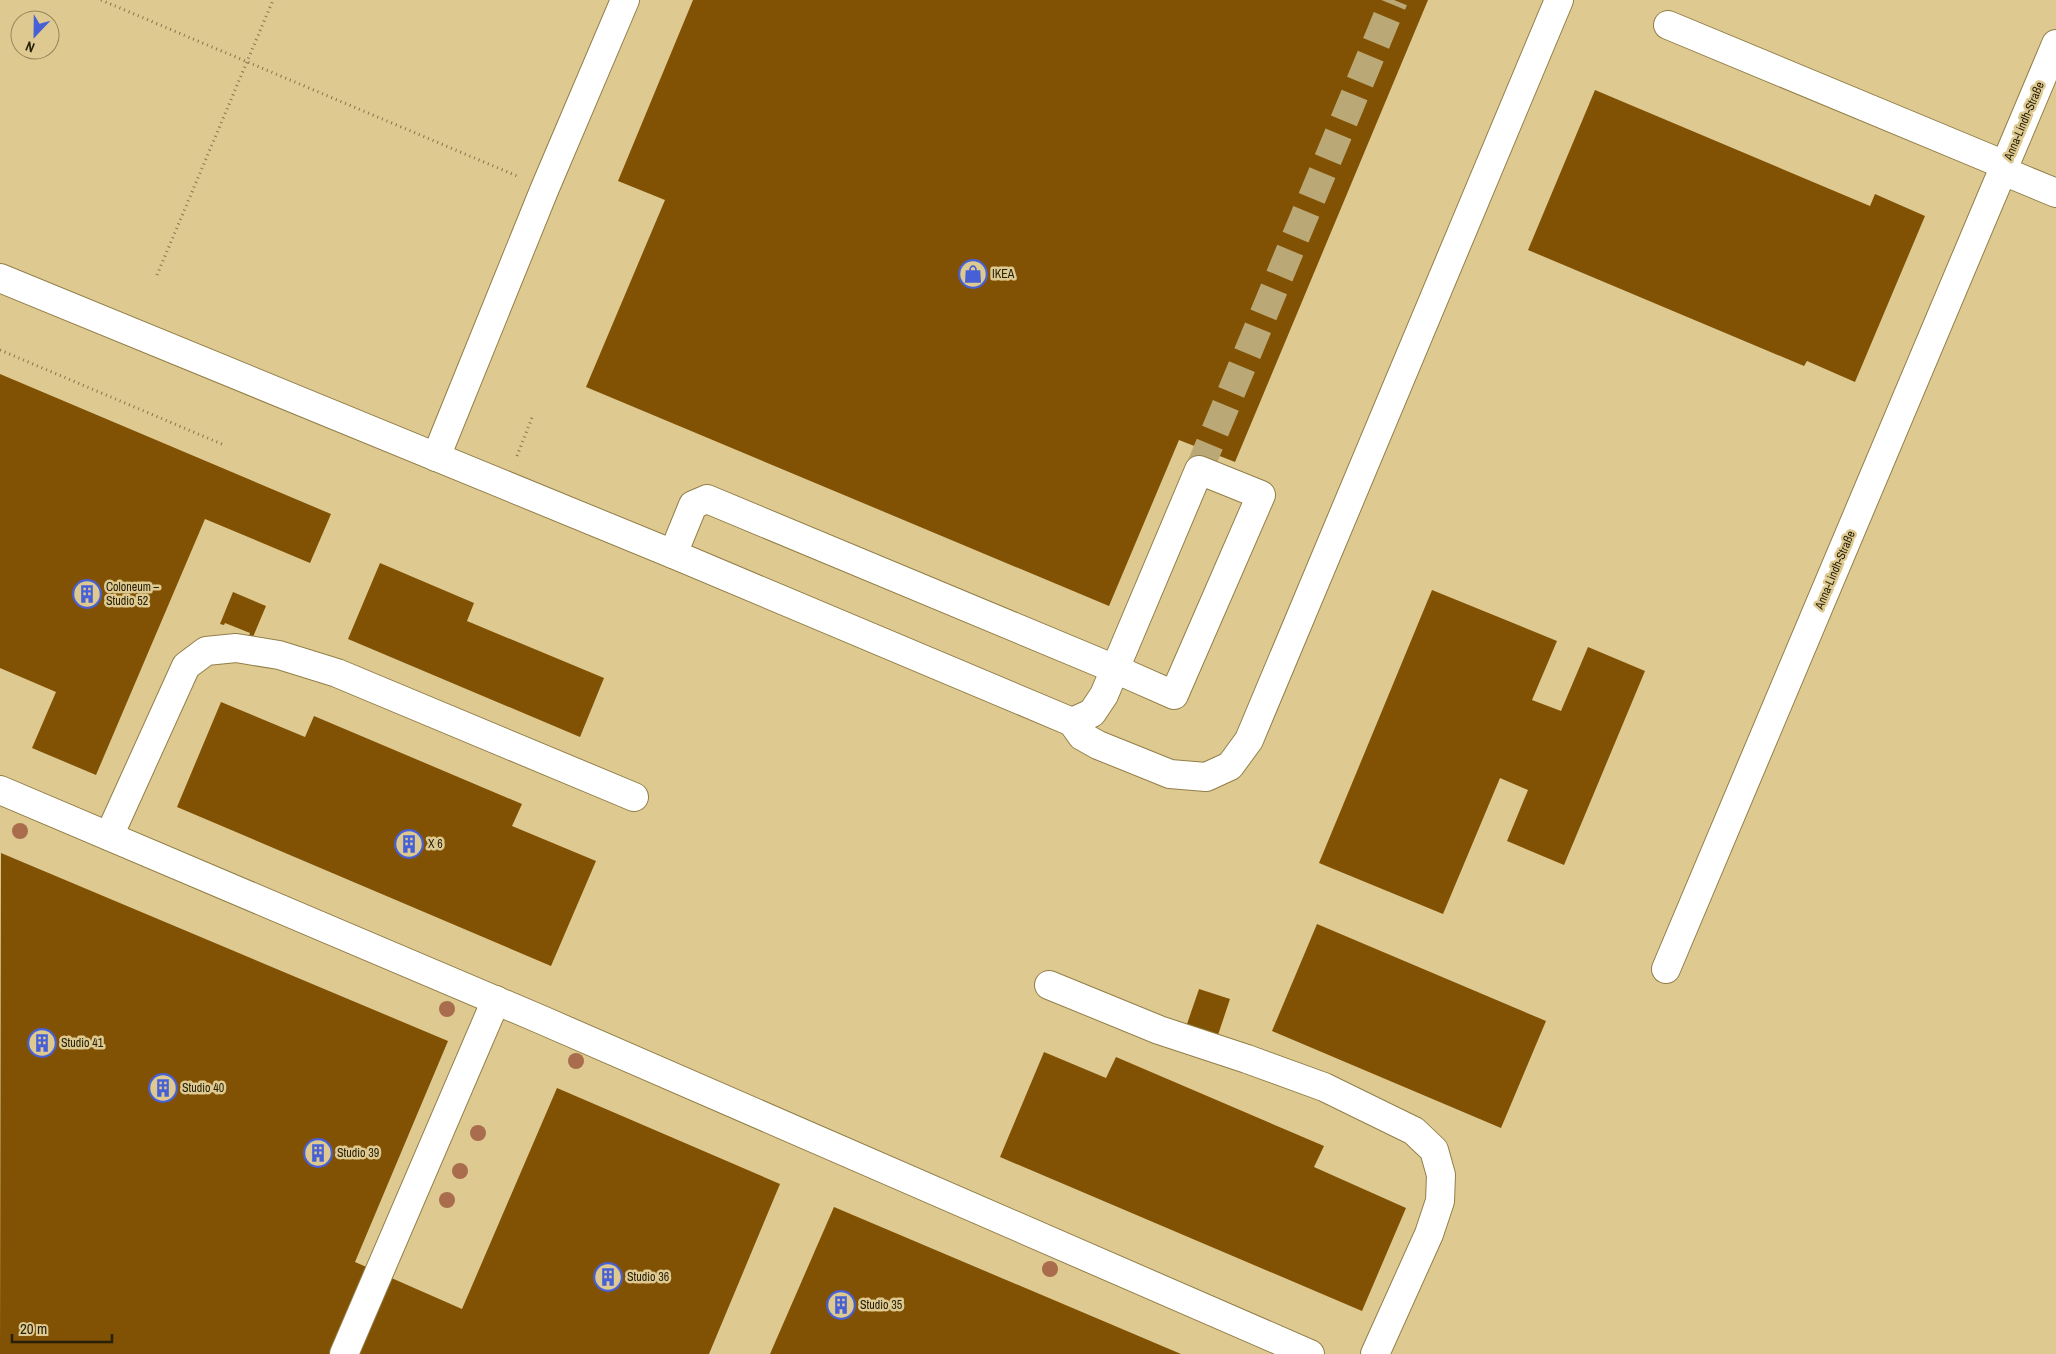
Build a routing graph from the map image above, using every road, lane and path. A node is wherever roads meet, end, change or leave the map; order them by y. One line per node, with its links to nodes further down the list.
1 (101, 0): 7 (path)
2 (273, 0): 7 (path)
3 (624, 0): 9 (street)
4 (1560, 0): 18 (street)
5 (1668, 26): 8 (street)
6 (2056, 44): 8 (street, Anna-Lindh-Straße)
7 (247, 63): 9 (path); 11 (path)
8 (2004, 168): 10 (street, Anna-Lindh-Straße); 22 (street, Anna-Lindh-Straße)
9 (545, 188): 15 (street)
10 (2056, 193)
11 (157, 275)
12 (0, 278): 15 (street)
13 (0, 350): 14 (path)
14 (224, 445)
15 (436, 457): 16 (street)
16 (673, 554): 17 (street); 18 (street)
17 (1115, 669): 17 (street); 18 (street)
18 (1072, 722)
19 (0, 790): 21 (street)
20 (634, 797): 21 (street)
21 (109, 836): 24 (street)
22 (1666, 969)
23 (1049, 985): 27 (street)
24 (496, 1000): 25 (street); 26 (street)
25 (344, 1354)
26 (1310, 1354)
27 (1375, 1354)

